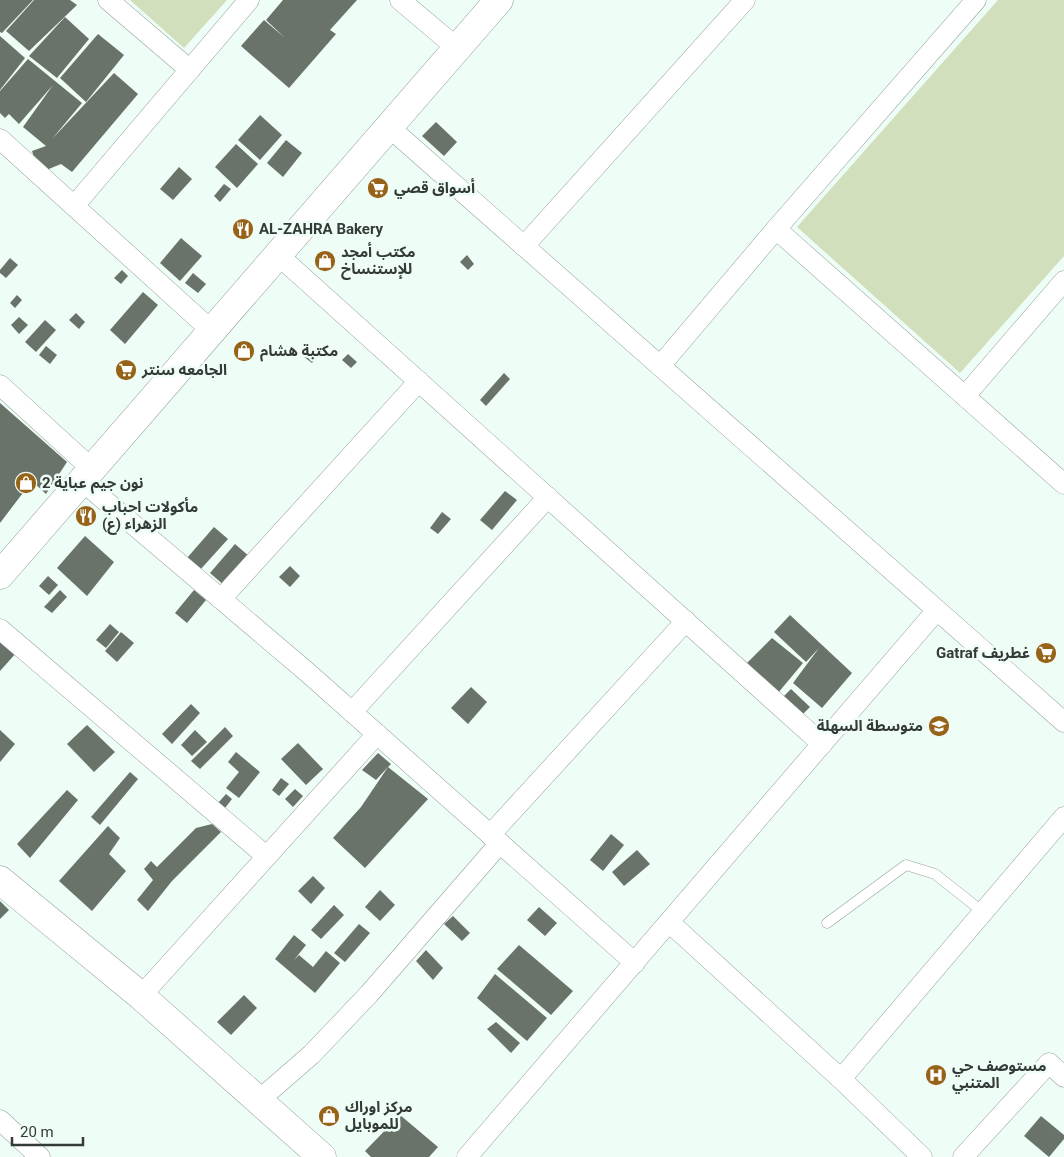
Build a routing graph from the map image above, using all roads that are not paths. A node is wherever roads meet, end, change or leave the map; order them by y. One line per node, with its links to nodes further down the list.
1 (108, 0): 8 (street)
2 (249, 0): 8 (street)
3 (400, 0): 7 (street)
4 (499, 0): 7 (street)
5 (745, 0): 13 (street)
6 (976, 0): 12 (street)
7 (457, 48): 9 (street)
8 (190, 70): 11 (street)
9 (388, 127): 13 (street); 14 (street)
10 (0, 139): 11 (street)
11 (74, 206): 16 (street)
12 (776, 229): 17 (street); 20 (street)
13 (524, 246): 17 (street)
14 (278, 255): 16 (street); 18 (street)
15 (1064, 281): 20 (street)
16 (212, 331): 21 (street)
17 (660, 366): 26 (street)
18 (419, 381): 23 (street); 25 (street)
19 (0, 386): 21 (street)
20 (965, 396): 22 (street)
21 (87, 475): 24 (street); 25 (street)
22 (1064, 484)
23 (548, 498): 27 (street); 29 (street)
24 (0, 575)
25 (221, 600): 29 (street)
26 (937, 610): 30 (street); 32 (street)
27 (686, 621): 32 (street); 34 (street)
28 (0, 629): 35 (street)
29 (352, 712): 31 (street)
30 (1064, 722)
31 (377, 734): 34 (street); 35 (street)
32 (822, 744): 38 (street)
33 (1064, 817): 37 (street)
34 (495, 839): 40 (street); 44 (street)
35 (266, 856): 41 (street)
36 (0, 880): 41 (street)
37 (983, 912): 39 (lane); 43 (street)
38 (669, 922): 40 (street); 43 (street)
39 (827, 923)
40 (634, 962): 48 (street)
41 (141, 996): 44 (street)
42 (1064, 1077): 50 (street)
43 (841, 1079): 49 (street)
44 (258, 1101): 47 (street)
45 (0, 1120): 46 (street)
46 (40, 1157)
47 (322, 1157)
48 (468, 1157)
49 (922, 1157)
50 (964, 1157)

